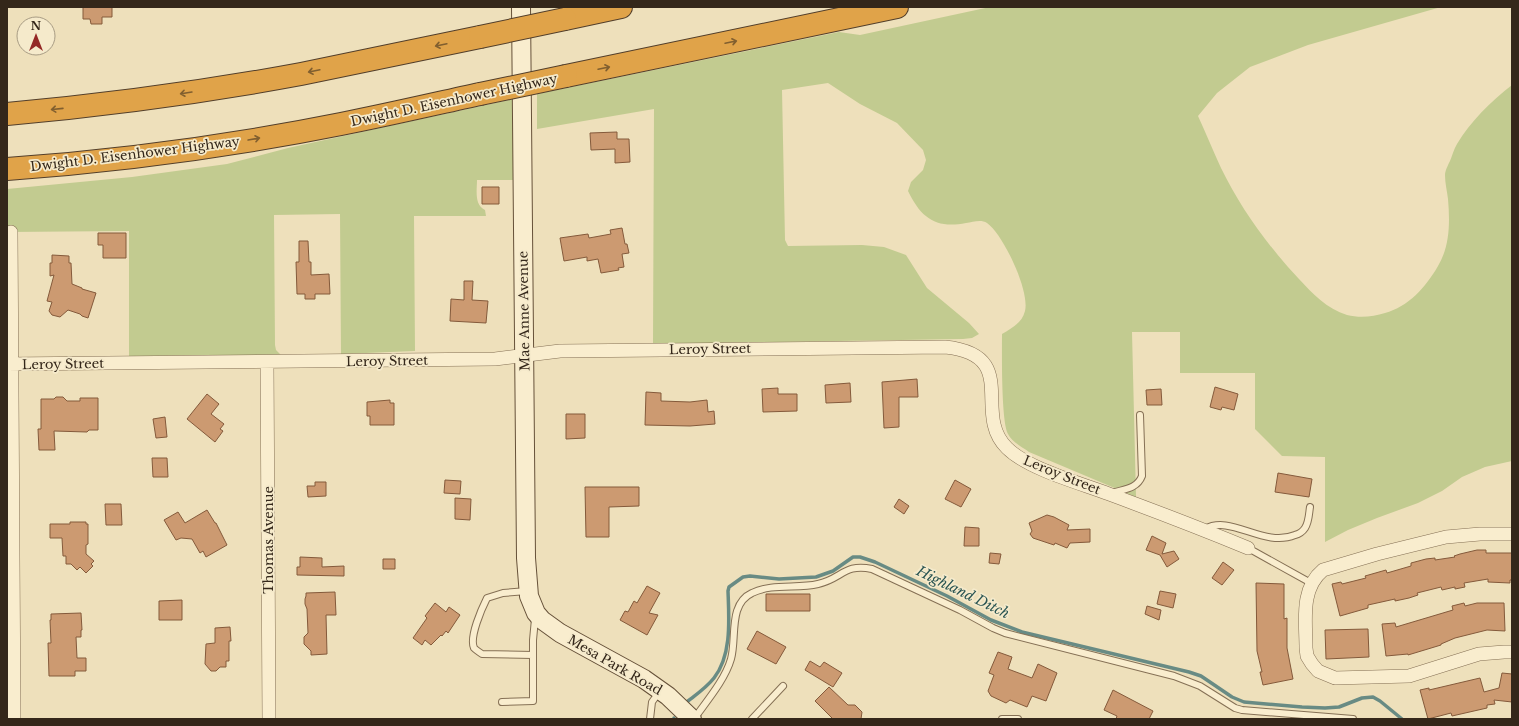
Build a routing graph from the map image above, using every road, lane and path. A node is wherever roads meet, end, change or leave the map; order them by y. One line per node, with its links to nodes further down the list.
1 (521, 7): 7 (street, Mae Anne Avenue)
2 (621, 7): 4 (highway, one-way to 4, bridge)
3 (897, 7): 5 (highway, Dwight D. Eisenhower Highway, one-way to 3, bridge)
4 (7, 114)
5 (7, 169)
6 (10, 232): 9 (street)
7 (525, 356): 8 (street, Leroy Street); 11 (street, Leroy Street); 17 (street, Mae Anne Avenue)
8 (267, 362): 9 (street, Leroy Street); 25 (street, Thomas Avenue)
9 (9, 364): 24 (street)
10 (1140, 415): 11 (lane)
11 (1108, 494): 13 (street, Leroy Street)
12 (1310, 507): 13 (lane)
13 (1203, 530): 15 (street, Leroy Street)
14 (1512, 534): 16 (street)
15 (1248, 548): 16 (lane, Leroy Street)
16 (1311, 584): 19 (street)
17 (528, 591): 18 (street, Mae Anne Avenue); 20 (lane)
18 (536, 613): 20 (lane); 22 (street, Mesa Park Road)
19 (1512, 652)
20 (533, 655): 23 (lane)
21 (783, 686): 28 (lane)
22 (660, 690): 26 (lane); 27 (street, Mesa Park Road)
23 (502, 702)
24 (14, 719)
25 (269, 719)
26 (650, 719)
27 (693, 719): 31 (lane)
28 (752, 719)
29 (1002, 719): 30 (lane)
30 (1018, 719)
31 (1353, 719)

